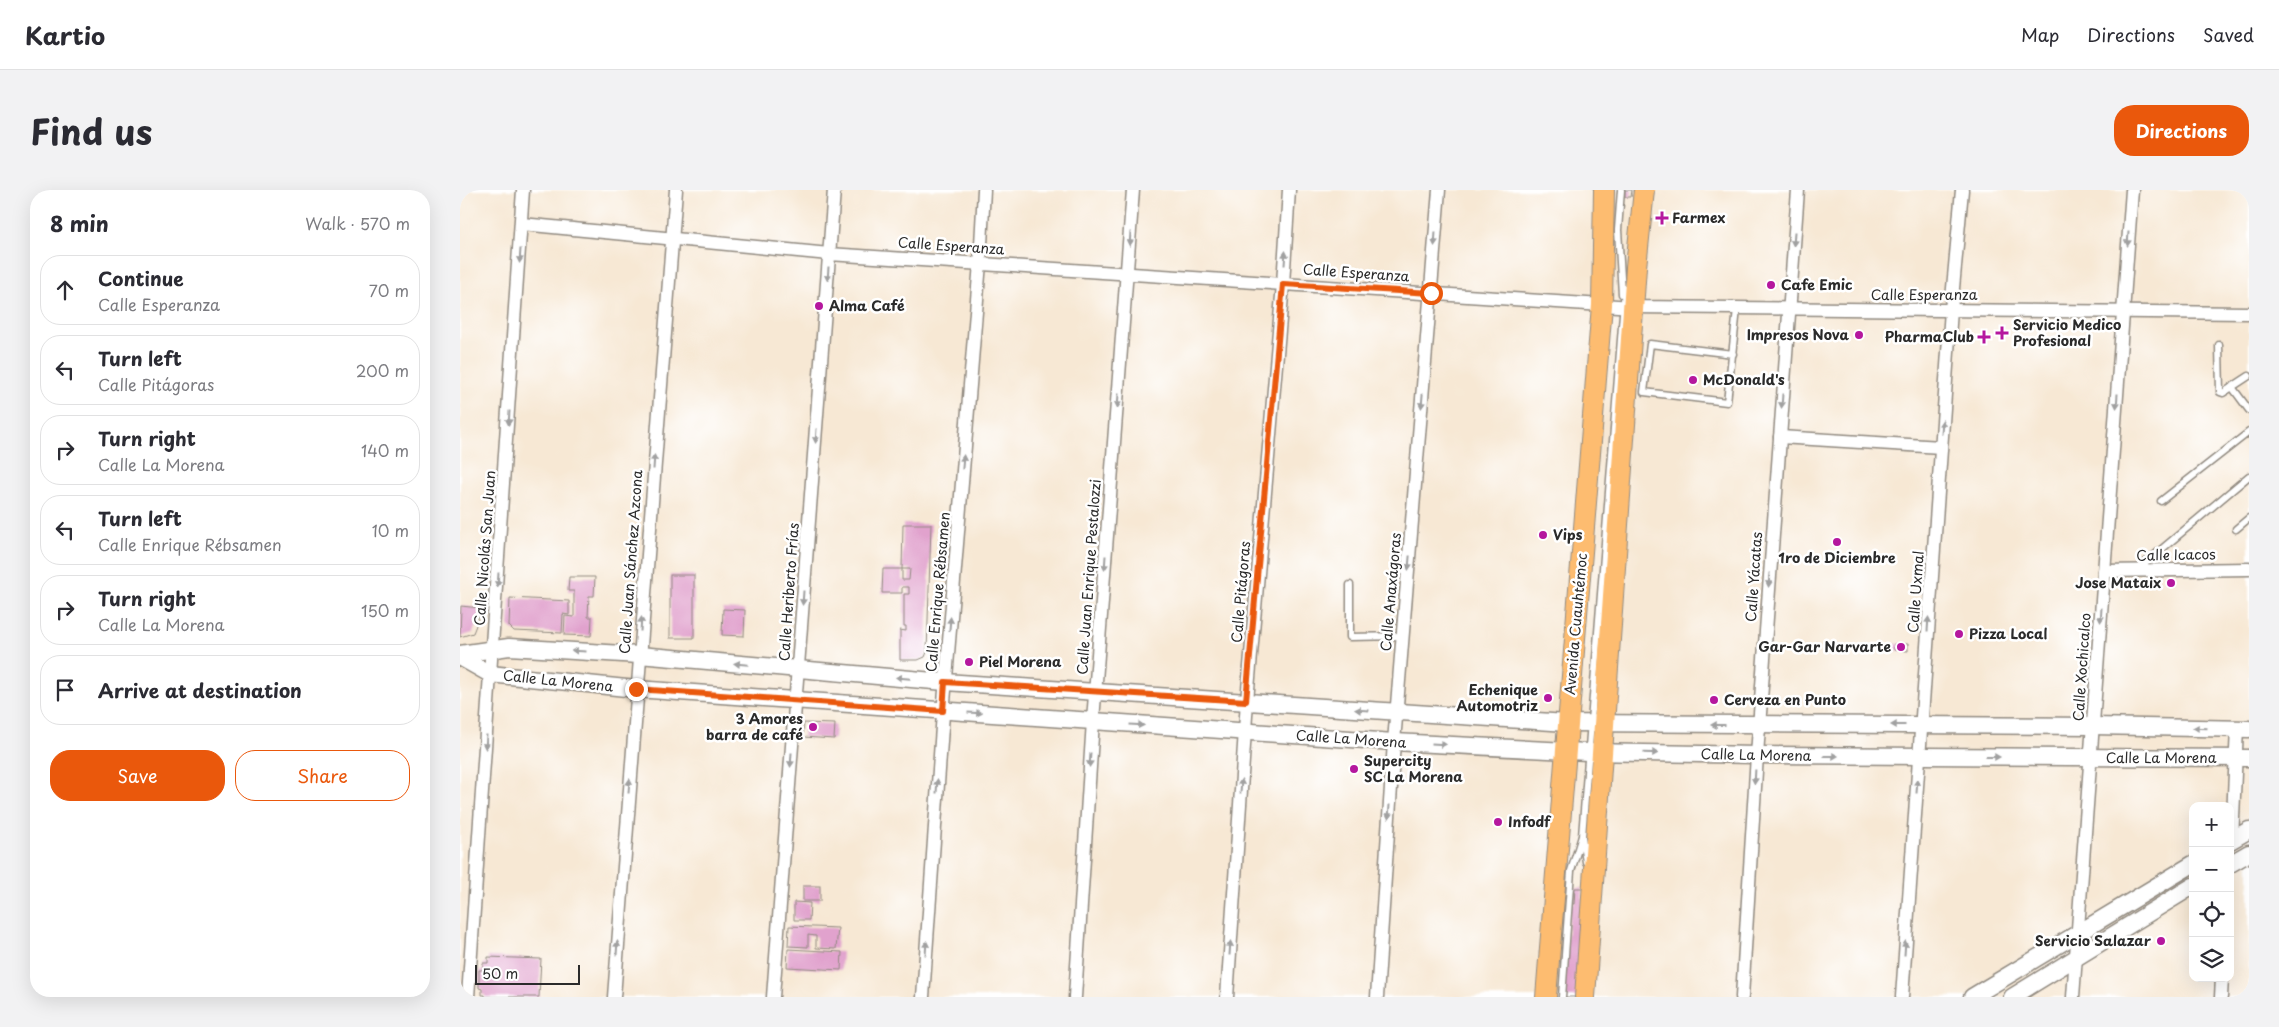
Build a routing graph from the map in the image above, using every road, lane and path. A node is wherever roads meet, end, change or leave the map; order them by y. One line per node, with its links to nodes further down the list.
1 (523, 190): 15 (street, Calle Nicolás San Juan)
2 (676, 190): 16 (street, Calle Juan Sánchez Azcona)
3 (834, 190): 17 (street, Calle Heriberto Frías)
4 (984, 190): 18 (street, Calle Enrique Rébsamen)
5 (1133, 190): 19 (street, Calle Juan Enrique Pestalozzi, one-way to 19)
6 (1289, 190): 20 (street, Calle Pitágoras, one-way to 6)
7 (1439, 190): 21 (street, Calle Anaxágoras, one-way to 21)
8 (1604, 190): 22 (main road, Avenida Cuauhtémoc)
9 (1621, 190): 23 (lane)
10 (1637, 190): 23 (lane)
11 (1644, 190): 23 (main road)
12 (1798, 190): 25 (street, Calle Yácatas, one-way to 25)
13 (1962, 190): 26 (street, Calle Uxmal)
14 (2132, 190): 27 (street, Calle Xochicalco, one-way to 27)
15 (522, 224): 16 (street, Calle Esperanza); 46 (street, Calle Nicolás San Juan, one-way to 46)
16 (671, 239): 17 (street, Calle Esperanza); 48 (street, Calle Juan Sánchez Azcona, one-way to 16)
17 (829, 254): 18 (street, Calle Esperanza); 49 (street, Calle Heriberto Frías, one-way to 49)
18 (980, 263): 19 (street, Calle Esperanza); 51 (street, Calle Enrique Rébsamen, one-way to 18)
19 (1128, 273): 20 (street, Calle Esperanza); 53 (street, Calle Juan Enrique Pestalozzi, one-way to 53)
20 (1283, 284): 21 (street, Calle Esperanza); 55 (street, Calle Pitágoras)
21 (1431, 293): 22 (street, Calle Esperanza); 45 (street, Calle Anaxágoras, one-way to 45)
22 (1602, 305): 23 (street, Calle Esperanza); 59 (main road, Avenida Cuauhtémoc)
23 (1628, 307): 24 (street, Calle Esperanza); 60 (main road)
24 (1737, 309): 25 (street, Calle Esperanza); 30 (lane)
25 (1789, 309): 26 (street, Calle Esperanza); 35 (street, Calle Yácatas, one-way to 35)
26 (1951, 310): 27 (street, Calle Esperanza); 36 (street, Calle Uxmal, one-way to 26)
27 (2123, 312): 28 (street, Calle Esperanza); 43 (street, Calle Xochicalco, one-way to 43)
28 (2249, 313)
29 (2219, 344): 32 (lane)
30 (1733, 354): 30 (lane)
31 (2249, 376): 32 (lane)
32 (2232, 387): 33 (lane)
33 (2249, 410)
34 (2249, 432): 38 (lane)
35 (1780, 437): 36 (street); 61 (street, Calle Yácatas, one-way to 61)
36 (1941, 447): 62 (street, Calle Uxmal, one-way to 36)
37 (2249, 476): 42 (lane)
38 (2161, 501)
39 (2249, 518): 40 (lane)
40 (2236, 529)
41 (2249, 569): 42 (street, Calle Icacos)
42 (2137, 570): 43 (street, Calle Icacos)
43 (2104, 571): 63 (street, Calle Xochicalco, one-way to 63)
44 (1350, 585): 45 (lane)
45 (1403, 636): 57 (street, Calle Anaxágoras)
46 (493, 648): 47 (street, Calle La Morena); 48 (street, Calle La Morena, one-way to 46); 50 (street, Calle Nicolás San Juan)
47 (460, 655): 50 (street, Calle La Morena)
48 (639, 655): 49 (street, Calle La Morena, one-way to 48); 52 (street, Calle Juan Sánchez Azcona)
49 (798, 669): 51 (street, Calle La Morena, one-way to 49); 54 (street, Calle Heriberto Frías)
50 (490, 674): 52 (street, Calle La Morena); 84 (street, Calle Nicolás San Juan, one-way to 84)
51 (945, 682): 53 (street, Calle La Morena); 56 (street, Calle Enrique Rébsamen)
52 (636, 689): 54 (street, Calle La Morena); 85 (street, Calle Juan Sánchez Azcona, one-way to 52)
53 (1095, 691): 55 (street, Calle La Morena); 58 (street, Calle Juan Enrique Pestalozzi)
54 (796, 699): 56 (street, Calle La Morena); 86 (street, Calle Heriberto Frías, one-way to 86)
55 (1246, 701): 57 (street, Calle La Morena, one-way to 55); 65 (street, Calle Pitágoras)
56 (943, 711): 58 (street, Calle La Morena, one-way to 58); 87 (street, Calle Enrique Rébsamen, one-way to 56)
57 (1396, 712): 59 (street, Calle La Morena); 66 (street, Calle Anaxágoras)
58 (1093, 722): 65 (street, Calle La Morena, one-way to 65); 88 (street, Calle Juan Enrique Pestalozzi, one-way to 88)
59 (1568, 723): 60 (street, Calle La Morena); 67 (main road, Avenida Cuauhtémoc)
60 (1597, 724): 61 (street, Calle La Morena, one-way to 60); 68 (main road)
61 (1759, 725): 62 (street, Calle La Morena, one-way to 61); 69 (street, Calle Yácatas)
62 (1921, 725): 63 (street, Calle La Morena); 70 (street, Calle Uxmal)
63 (2093, 726): 64 (street, Calle La Morena, one-way to 63); 71 (street, Calle Xochicalco)
64 (2243, 729): 72 (street)
65 (1244, 732): 66 (street, Calle La Morena); 89 (street, Calle Pitágoras, one-way to 65)
66 (1394, 742): 67 (street, Calle La Morena, one-way to 67); 90 (street, Calle Anaxágoras, one-way to 90)
67 (1565, 750): 68 (street, Calle La Morena); 91 (main road, Avenida Cuauhtémoc)
68 (1595, 752): 69 (street, Calle La Morena, one-way to 69); 75 (lane); 94 (main road)
69 (1757, 755): 70 (street, Calle La Morena, one-way to 70); 95 (street, Calle Yácatas, one-way to 95)
70 (1919, 756): 71 (street, Calle La Morena, one-way to 71); 96 (street, Calle Uxmal, one-way to 70)
71 (2090, 757): 72 (street, Calle La Morena); 81 (street, Calle Xochicalco)
72 (2242, 758): 73 (street)
73 (2234, 818)
74 (2249, 830): 76 (street)
75 (1582, 836): 92 (lane); 93 (lane)
76 (2234, 839)
77 (2249, 853): 78 (street)
78 (2234, 862)
79 (2189, 866): 81 (street)
80 (2189, 888): 82 (street)
81 (2078, 933): 82 (street, Calle Xochicalco); 97 (street)
82 (2076, 956): 98 (street); 99 (street, Calle Xochicalco)
83 (2222, 982): 100 (street)
84 (468, 997)
85 (614, 997)
86 (773, 997)
87 (922, 997)
88 (1075, 997)
89 (1226, 997)
90 (1377, 997)
91 (1546, 997)
92 (1562, 997)
93 (1578, 997)
94 (1585, 997)
95 (1742, 997)
96 (1902, 997)
97 (1972, 997)
98 (2012, 997)
99 (2073, 997)
100 (2221, 997)

